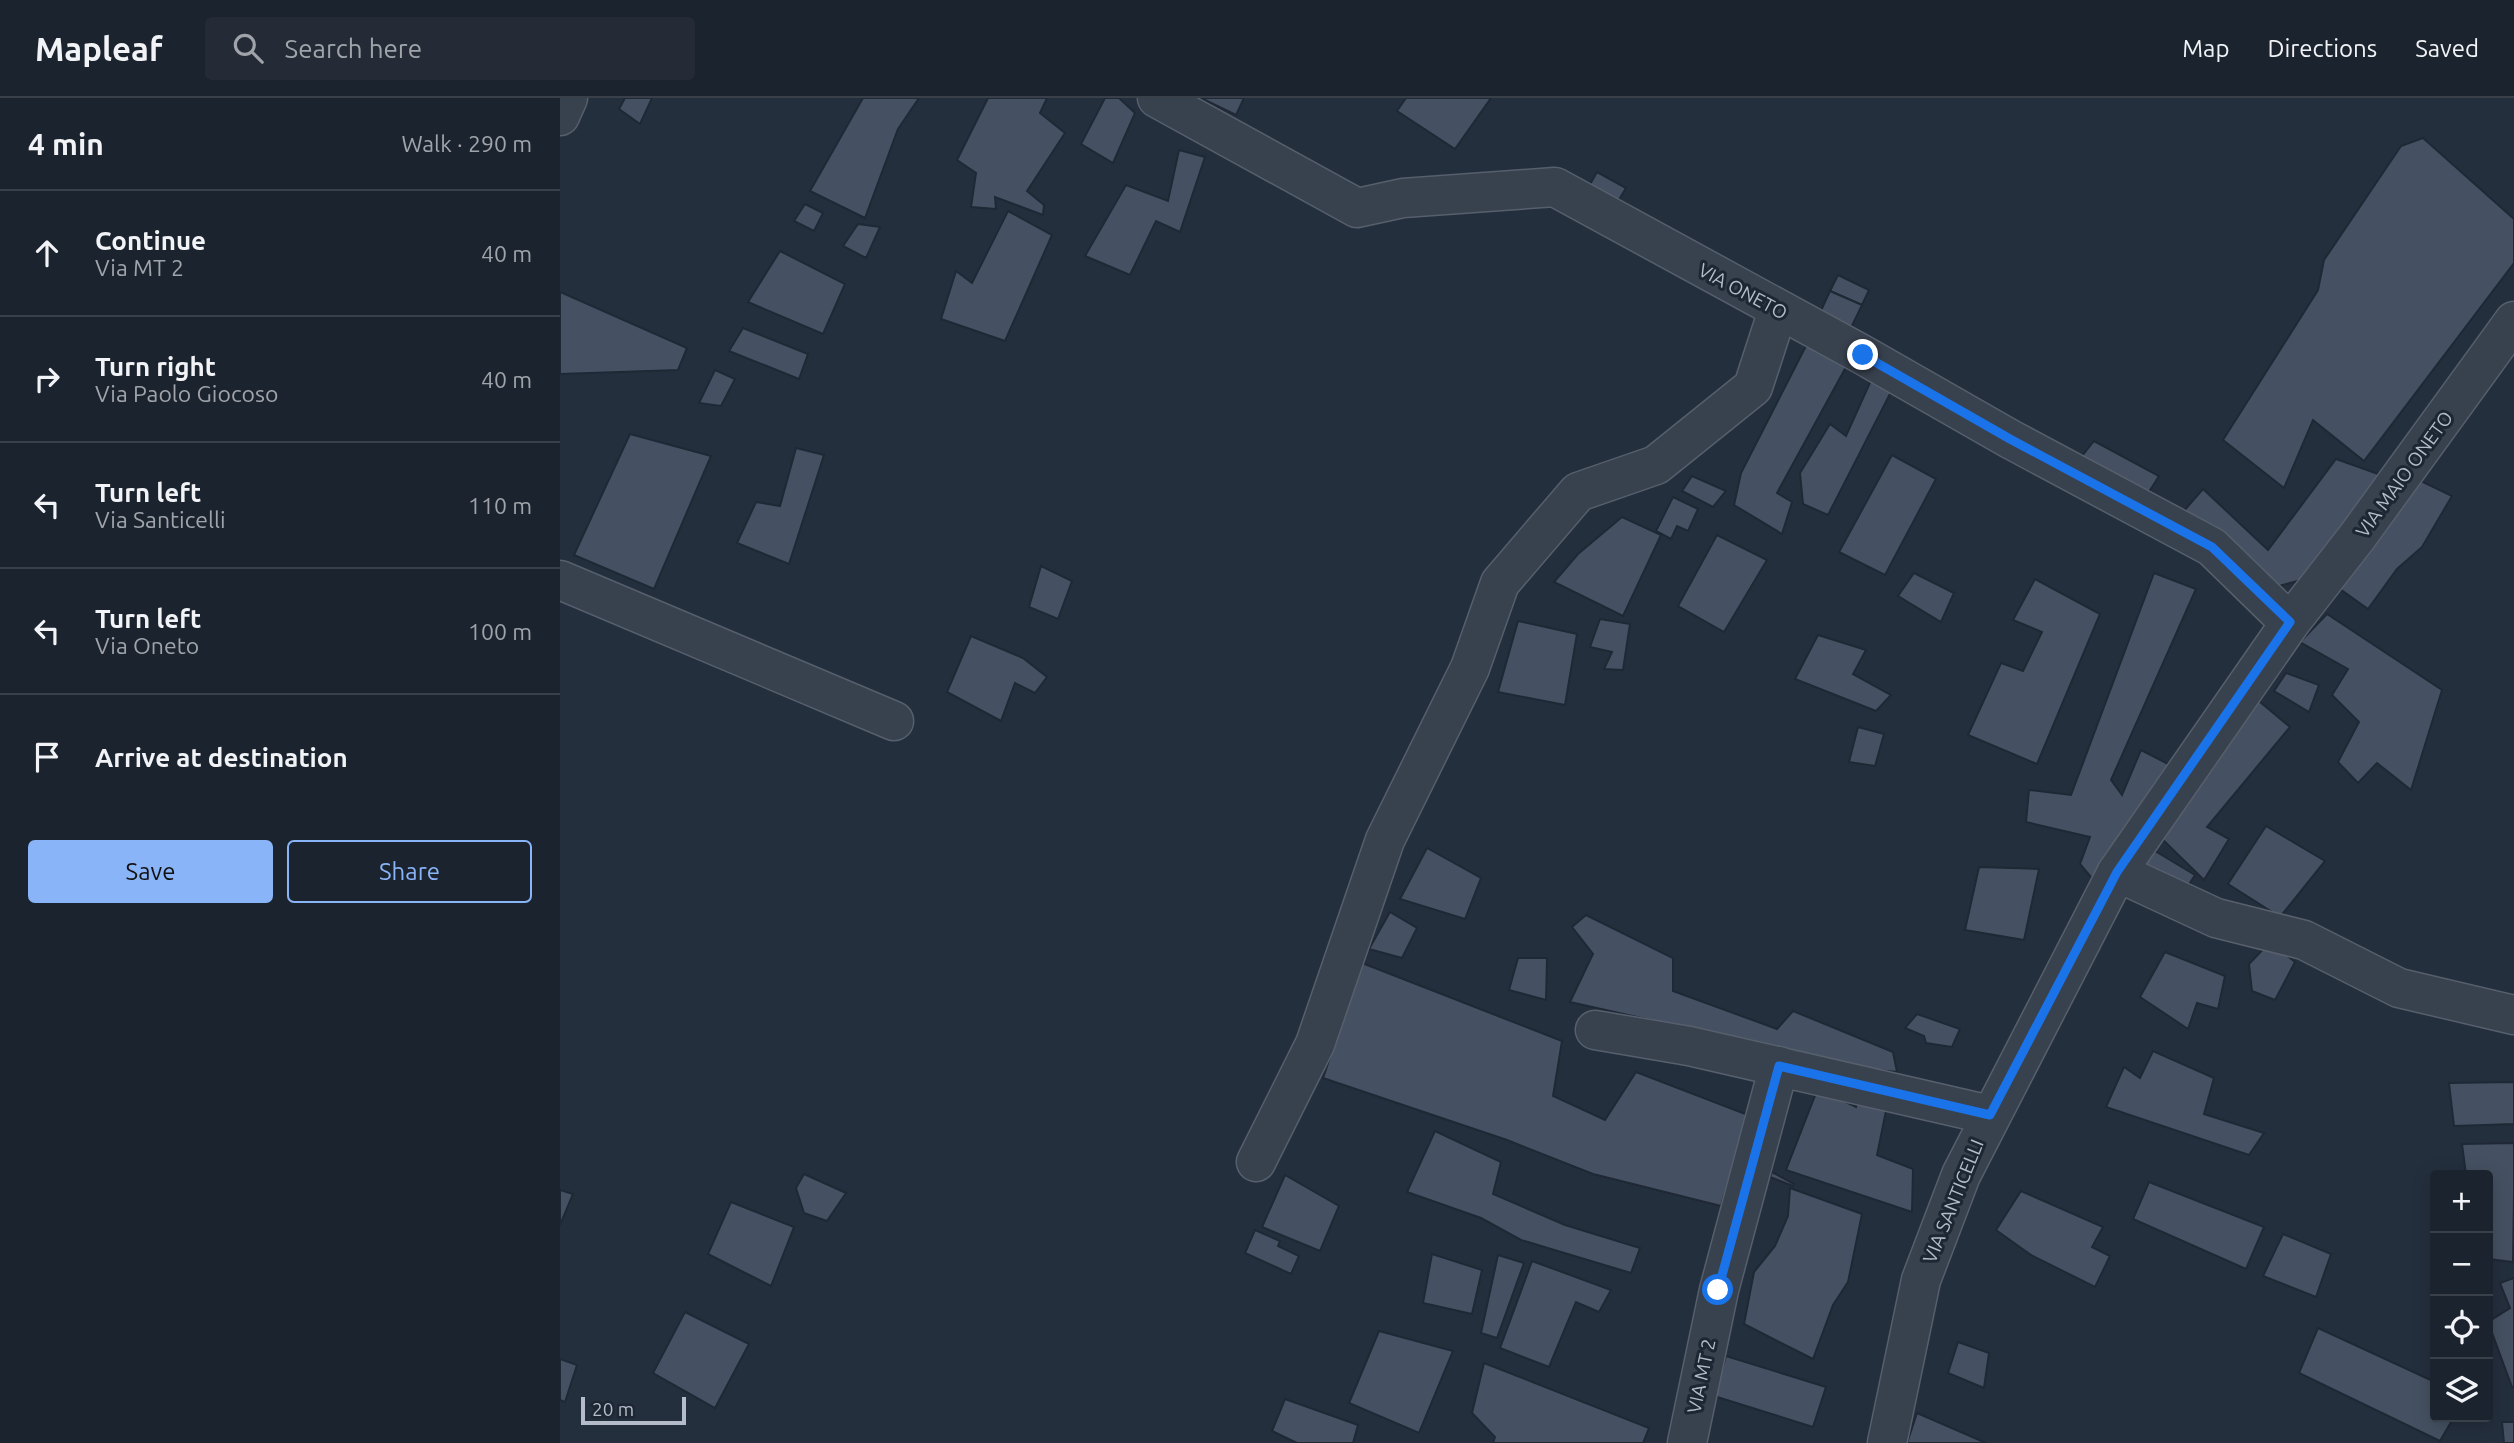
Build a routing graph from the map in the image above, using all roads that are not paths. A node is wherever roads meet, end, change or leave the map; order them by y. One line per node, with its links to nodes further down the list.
1 (568, 98): 3 (street)
2 (1157, 98): 4 (street, VIA ONETO)
3 (560, 116)
4 (1778, 310): 7 (street, VIA ONETO); 14 (street)
5 (2514, 321): 7 (street, VIA MAIO ONETO)
6 (560, 580): 8 (street)
7 (2290, 622): 9 (street, VIA SANTICELLI)
8 (894, 722)
9 (2117, 872): 10 (street); 13 (street, VIA SANTICELLI)
10 (2514, 1015)
11 (1595, 1030): 12 (street)
12 (1779, 1066): 13 (street); 15 (street, VIA MT 2)
13 (1990, 1115): 16 (street, VIA SANTICELLI)
14 (1256, 1162)
15 (1687, 1443)
16 (1887, 1443)

